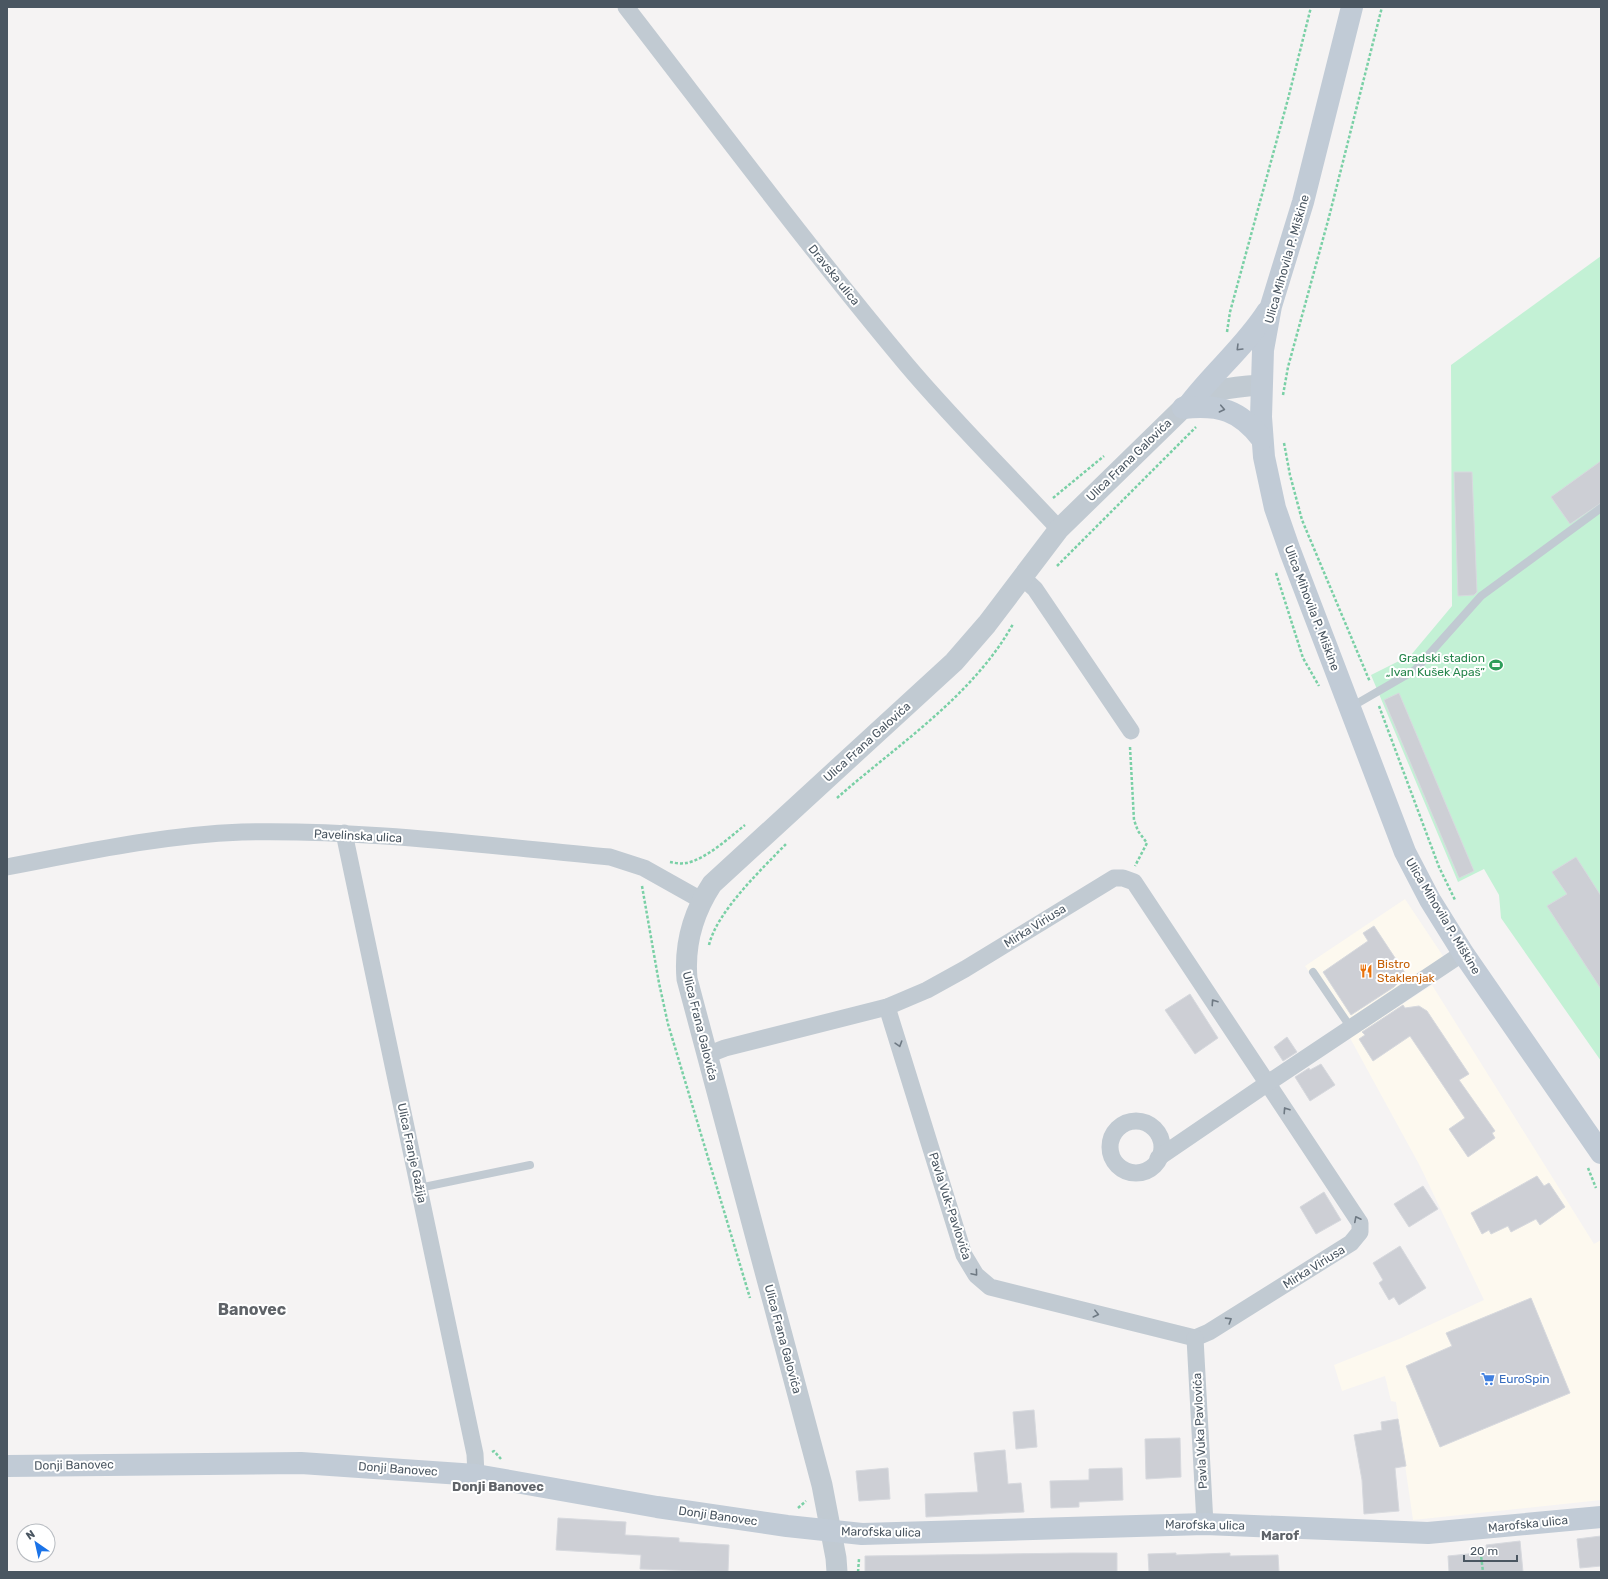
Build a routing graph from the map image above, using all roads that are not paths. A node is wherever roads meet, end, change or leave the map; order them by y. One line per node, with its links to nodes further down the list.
1 (626, 7): 8 (street, Dravska ulica)
2 (1352, 7): 3 (main road, Ulica Mihovila P. Miškine)
3 (1271, 306): 4 (main road, Ulica Mihovila P. Miškine); 5 (main road, one-way to 5)
4 (1261, 385): 5 (street, Ulica Frana Galovića); 6 (main road, Ulica Mihovila P. Miškine)
5 (1187, 405): 6 (main road, one-way to 6); 8 (street, Ulica Frana Galovića)
6 (1272, 438): 10 (main road, Ulica Mihovila P. Miškine)
7 (1601, 508): 10 (lane)
8 (1059, 529): 9 (street, Ulica Frana Galovića)
9 (1022, 577): 11 (street); 14 (street, Ulica Frana Galovića)
10 (1349, 708): 15 (main road, Ulica Mihovila P. Miškine)
11 (1132, 731)
12 (344, 833): 13 (street, Pavelinska ulica); 14 (street, Pavelinska ulica); 24 (street, Ulica Franje Gažija)
13 (7, 867)
14 (701, 900): 19 (street, Ulica Frana Galovića)
15 (1463, 953): 18 (street); 22 (main road, Ulica Mihovila P. Miškine)
16 (1313, 972): 18 (lane)
17 (887, 1007): 19 (street, Mirka Viriusa); 20 (street, Mirka Viriusa, one-way to 17); 25 (street, Pavla Vuk-Pavlovića, one-way to 25)
18 (1351, 1028): 20 (street)
19 (707, 1055): 30 (street, Ulica Frana Galovića)
20 (1268, 1083): 21 (street); 25 (street, Mirka Viriusa, one-way to 20)
21 (1158, 1158)
22 (1594, 1159)
23 (530, 1165): 24 (lane)
24 (419, 1188): 27 (street, Ulica Franje Gažija)
25 (1195, 1338): 29 (street, Pavla Vuka Pavlovića)
26 (7, 1466): 27 (main road, Donji Banovec)
27 (476, 1475): 30 (main road, Donji Banovec)
28 (1601, 1517): 29 (main road, Marofska ulica)
29 (1205, 1524): 30 (main road, Marofska ulica)
30 (832, 1531): 31 (street, Ulica Frana Galovića)
31 (837, 1572)

